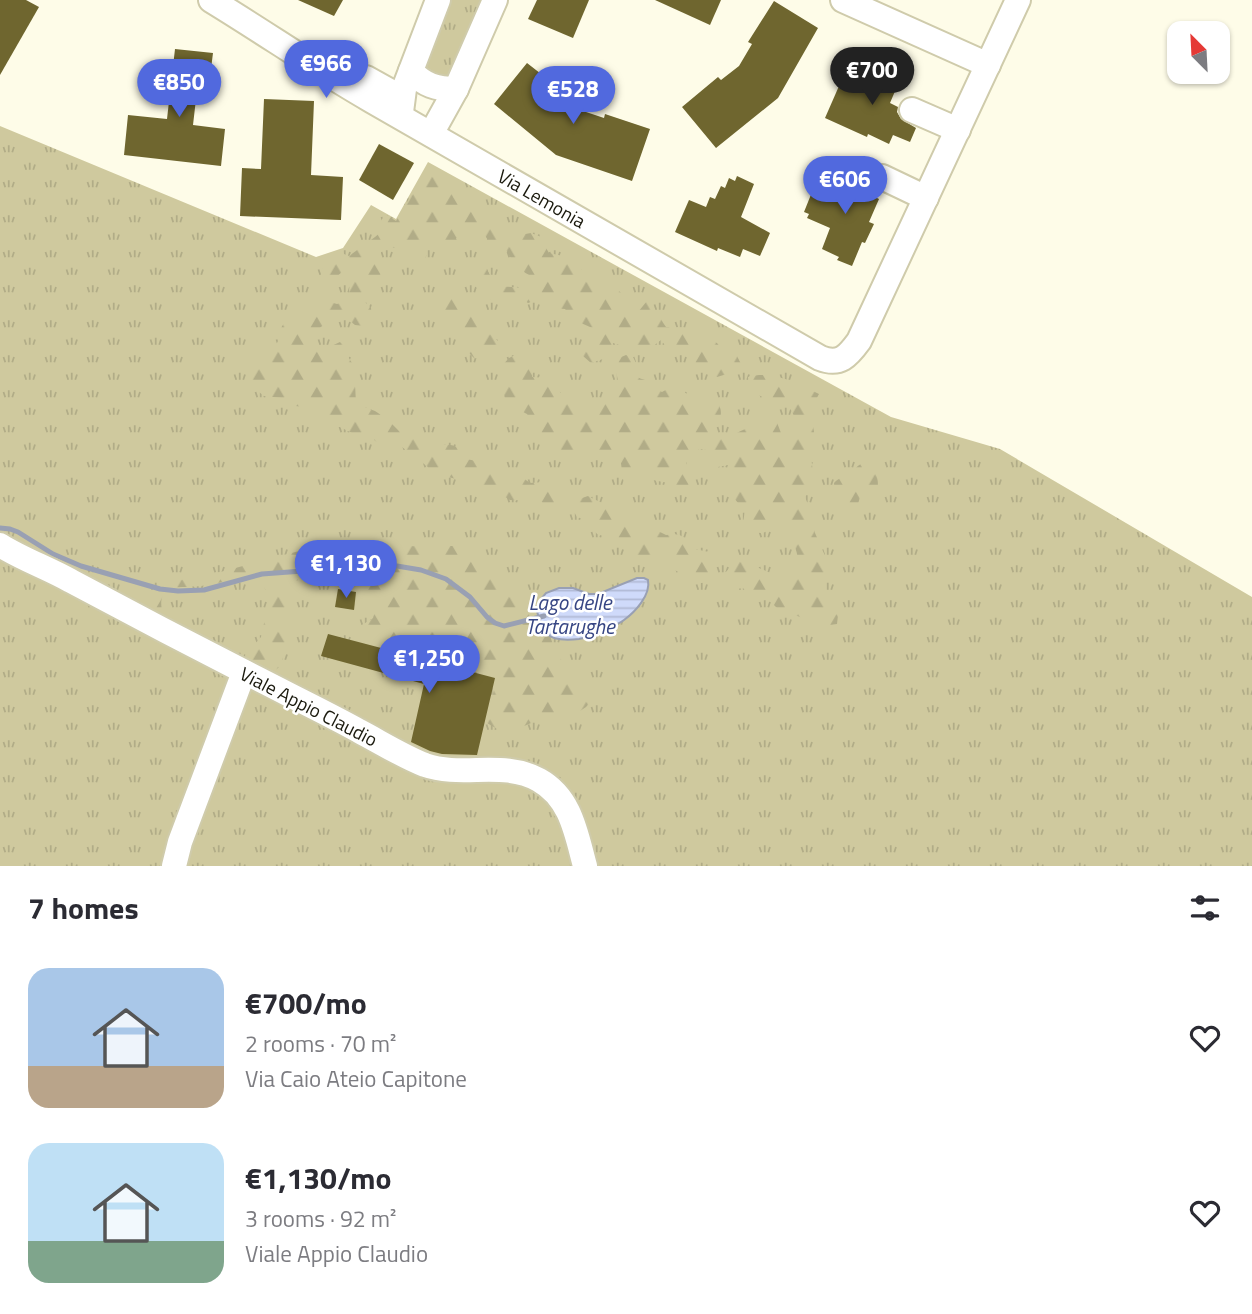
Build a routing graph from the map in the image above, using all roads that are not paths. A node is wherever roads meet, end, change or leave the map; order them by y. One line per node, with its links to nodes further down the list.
1 (211, 0): 9 (street, Via Lemonia)
2 (438, 0): 7 (street)
3 (495, 0): 8 (street)
4 (843, 0): 6 (street)
5 (1018, 0): 6 (street)
6 (988, 65): 11 (street)
7 (411, 71): 8 (street); 9 (street)
8 (456, 89): 12 (street)
9 (402, 108): 12 (street, Via Lemonia)
10 (912, 110): 11 (street)
11 (958, 130): 14 (street)
12 (431, 134): 14 (street, Via Lemonia)
13 (882, 177): 14 (street)
14 (926, 198)
15 (0, 545): 16 (street, Viale Appio Claudio)
16 (244, 672): 17 (street); 18 (street, Viale Appio Claudio)
17 (174, 866)
18 (586, 866)

